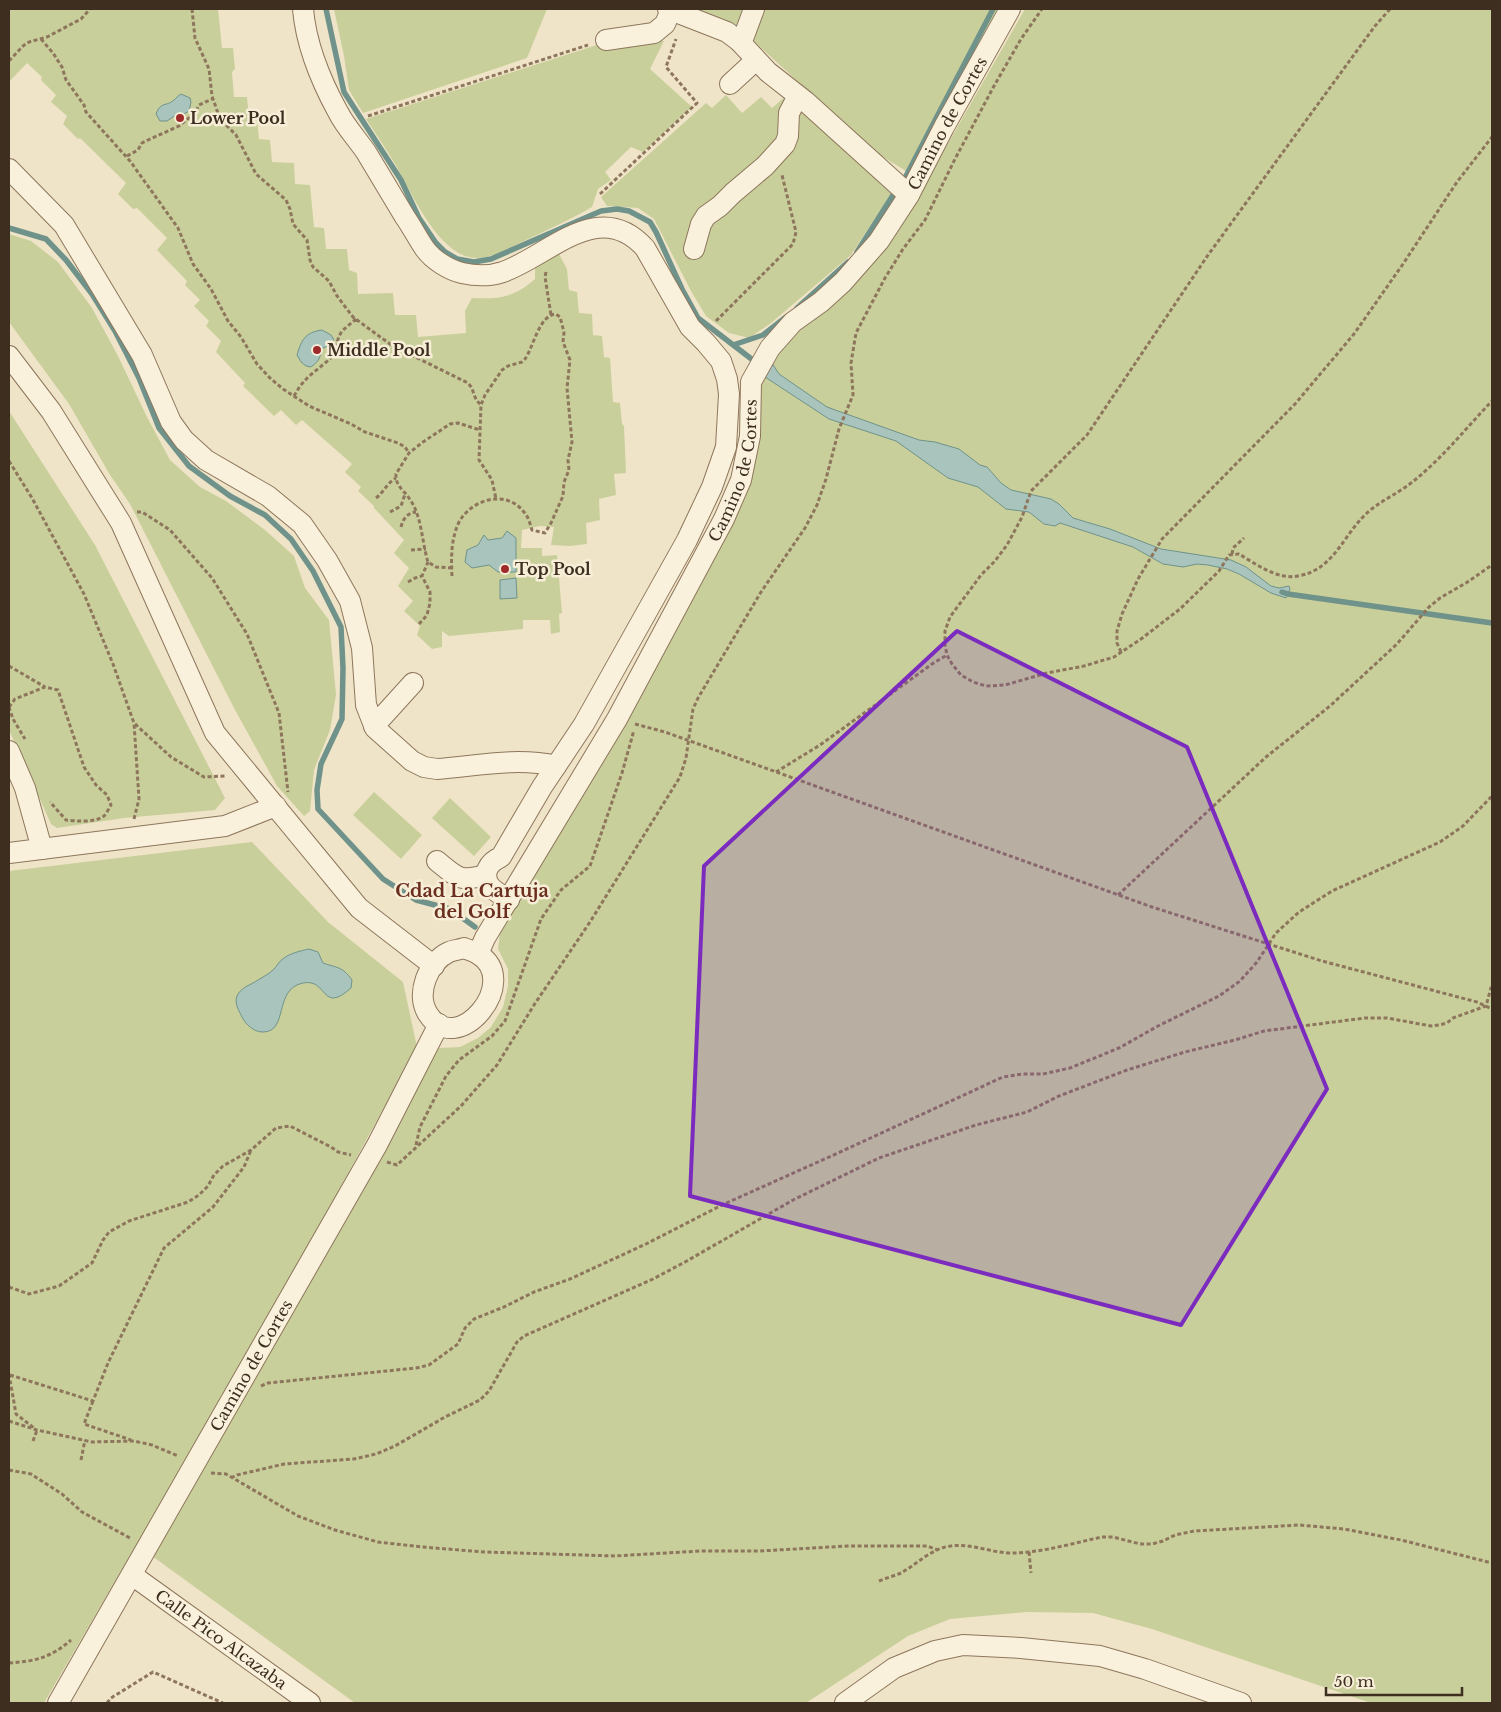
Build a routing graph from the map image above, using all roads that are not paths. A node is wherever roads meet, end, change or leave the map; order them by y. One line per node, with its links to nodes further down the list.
1 (303, 9): 17 (street)
2 (754, 9): 6 (street)
3 (1010, 9): 11 (street, Camino de Cortes)
4 (675, 11): 5 (street); 6 (street)
5 (606, 40)
6 (739, 41): 7 (street)
7 (756, 60): 8 (street); 9 (street)
8 (730, 84)
9 (798, 96): 11 (street); 12 (street)
10 (9, 169): 15 (street)
11 (909, 195): 22 (street, Camino de Cortes)
12 (694, 249)
13 (9, 356): 18 (street)
14 (413, 683): 15 (street)
15 (374, 726): 17 (street)
16 (9, 751): 19 (street)
17 (556, 766): 22 (street)
18 (276, 806): 19 (street); 24 (street)
19 (42, 849): 20 (street)
20 (9, 853)
21 (437, 861): 22 (street)
22 (499, 891): 23 (street, Camino de Cortes)
23 (478, 954): 24 (street); 25 (street)
24 (434, 966): 25 (street)
25 (439, 1024): 26 (street, Camino de Cortes)
26 (132, 1575): 27 (street, Camino de Cortes); 28 (street, Calle Pico Alcazaba)
27 (58, 1703)
28 (310, 1703)
29 (845, 1703): 30 (street)
30 (1240, 1703)

